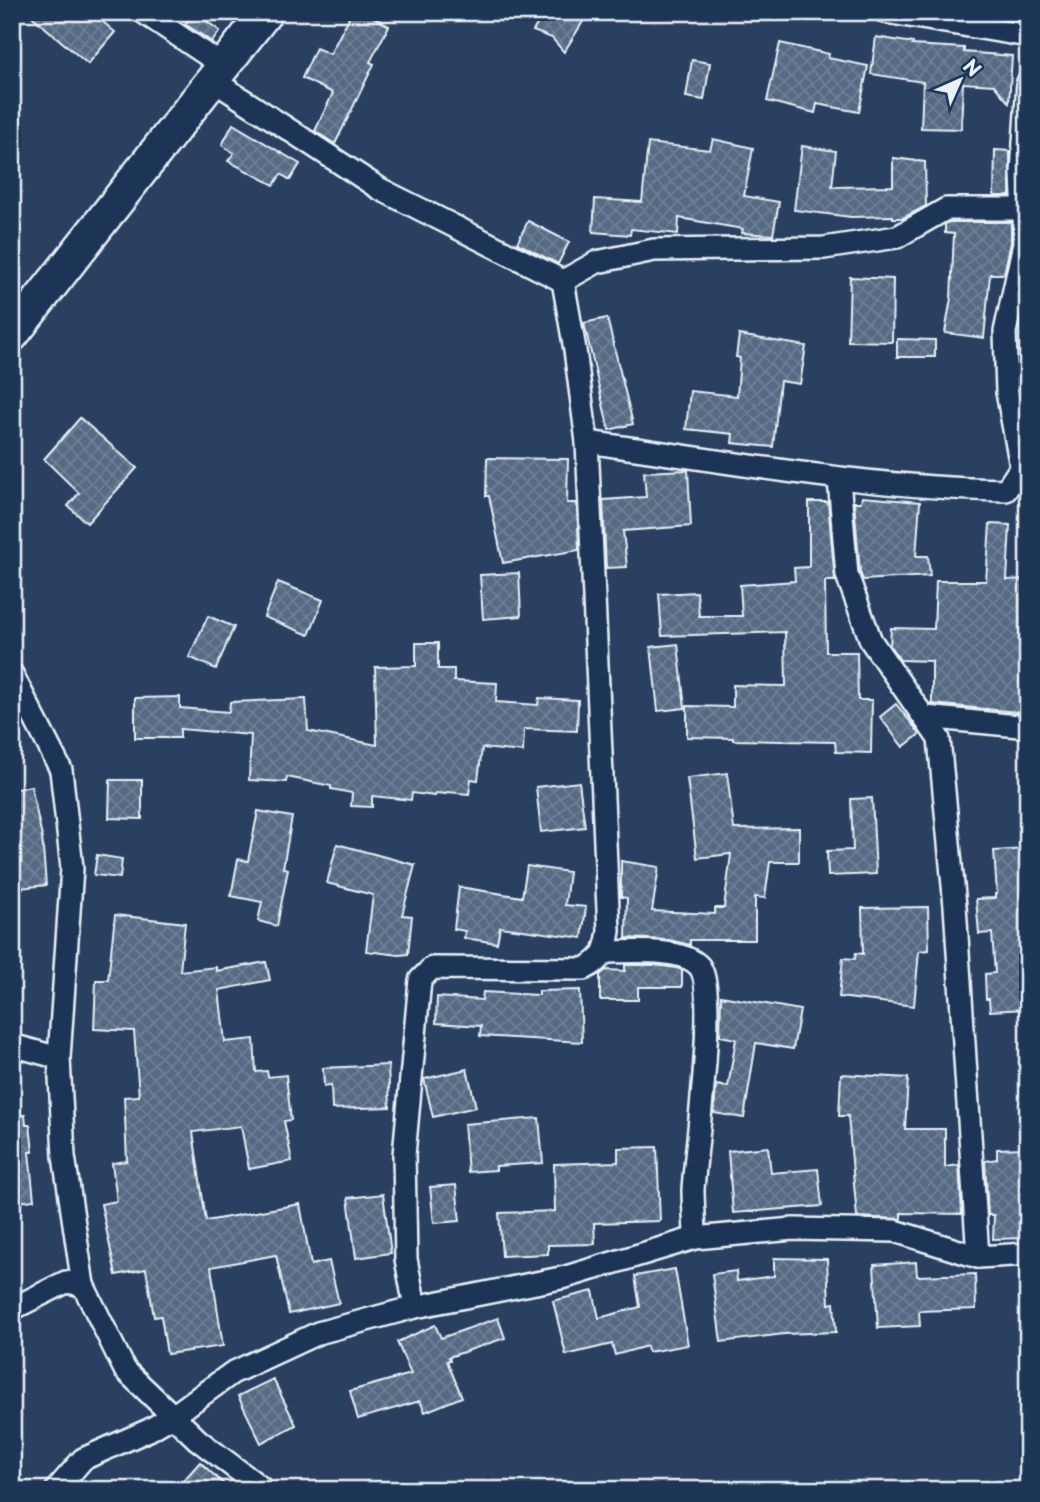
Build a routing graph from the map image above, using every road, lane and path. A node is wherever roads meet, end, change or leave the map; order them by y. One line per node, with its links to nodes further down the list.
1 (143, 12): 6 (street)
2 (267, 12): 6 (main road)
3 (885, 12): 4 (street)
4 (916, 15): 5 (street)
5 (1028, 36)
6 (219, 74): 9 (street); 10 (main road)
7 (1028, 82): 8 (street)
8 (1024, 209): 9 (street); 12 (street)
9 (563, 281): 11 (street)
10 (12, 335)
11 (587, 442): 12 (street); 16 (street)
12 (839, 479): 14 (street)
13 (12, 674): 18 (street)
14 (925, 717): 15 (street); 21 (street)
15 (1028, 727)
16 (605, 952): 19 (street); 23 (street)
17 (12, 1045): 18 (street)
18 (59, 1058): 22 (street)
19 (695, 1238): 21 (street); 23 (street)
20 (1028, 1254): 21 (street)
21 (978, 1257)
22 (83, 1285): 24 (street); 25 (street)
23 (415, 1307): 25 (street)
24 (12, 1309)
25 (173, 1416): 26 (street); 27 (street)
26 (56, 1490)
27 (264, 1490)

